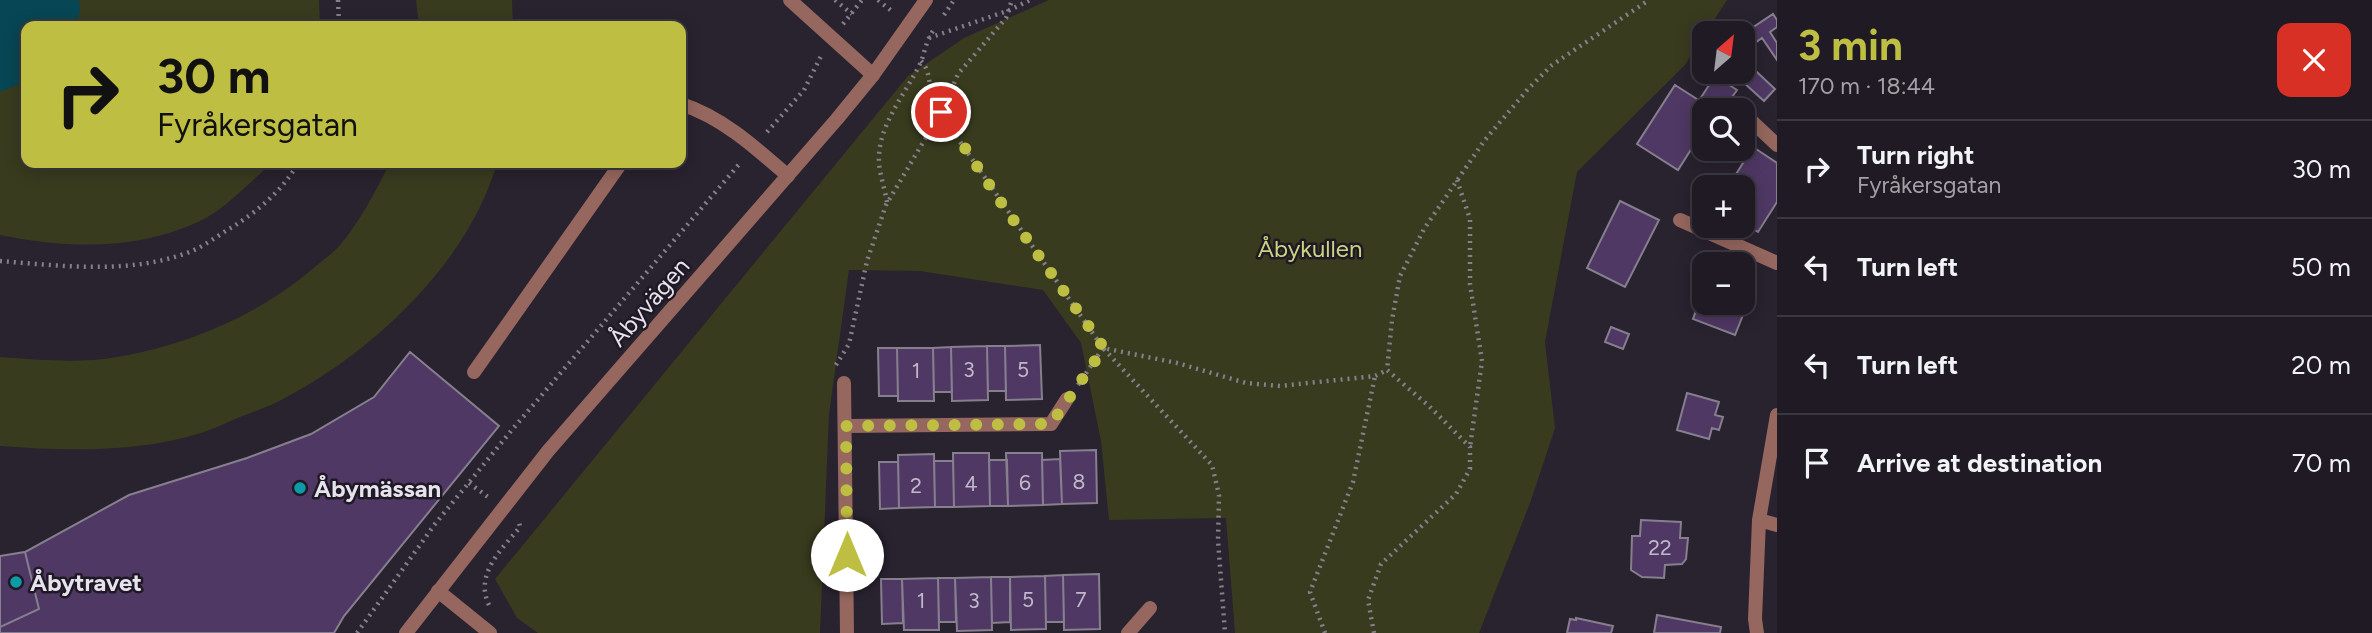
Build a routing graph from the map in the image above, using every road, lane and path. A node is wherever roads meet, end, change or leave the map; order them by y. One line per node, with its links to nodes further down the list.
1 (338, 0): 12 (path)
2 (790, 0): 13 (street)
3 (835, 0): 11 (path)
4 (862, 0): 11 (path)
5 (926, 0): 16 (street, Åbyvägen)
6 (954, 0): 14 (path)
7 (1012, 0): 10 (path)
8 (1030, 0): 10 (path)
9 (1649, 0): 25 (path)
10 (1010, 10): 14 (path); 18 (path)
11 (852, 14): 13 (path)
12 (339, 21)
13 (831, 39): 16 (street); 21 (path)
14 (927, 39): 15 (path)
15 (921, 61): 18 (path); 26 (path)
16 (873, 75): 24 (street, Åbyvägen)
17 (686, 106): 21 (street)
18 (941, 112): 26 (path); 30 (path)
19 (1755, 125): 20 (street)
20 (1777, 145)
21 (754, 147): 24 (street); 44 (path)
22 (295, 168): 28 (path)
23 (617, 168): 32 (street)
24 (788, 176): 42 (street, Åbyvägen)
25 (1457, 179): 31 (path); 39 (path)
26 (887, 202): 33 (path)
27 (1680, 220): 29 (street)
28 (0, 261)
29 (1777, 263)
30 (1104, 348): 34 (path); 36 (path); 49 (path)
31 (1387, 370): 34 (path); 39 (path)
32 (474, 372)
33 (832, 372)
34 (1375, 376): 50 (path)
35 (844, 383): 38 (street)
36 (1068, 399): 38 (street)
37 (1777, 415): 40 (street)
38 (846, 426): 47 (street)
39 (1470, 447): 51 (path)
40 (1759, 520): 41 (street); 52 (street)
41 (1777, 525)
42 (438, 591): 45 (street, Åbyvägen); 46 (street)
43 (1150, 608): 48 (street)
44 (357, 633)
45 (406, 633)
46 (490, 633)
47 (847, 633)
48 (1128, 633)
49 (1225, 633)
50 (1325, 633)
51 (1374, 633)
52 (1757, 633)

